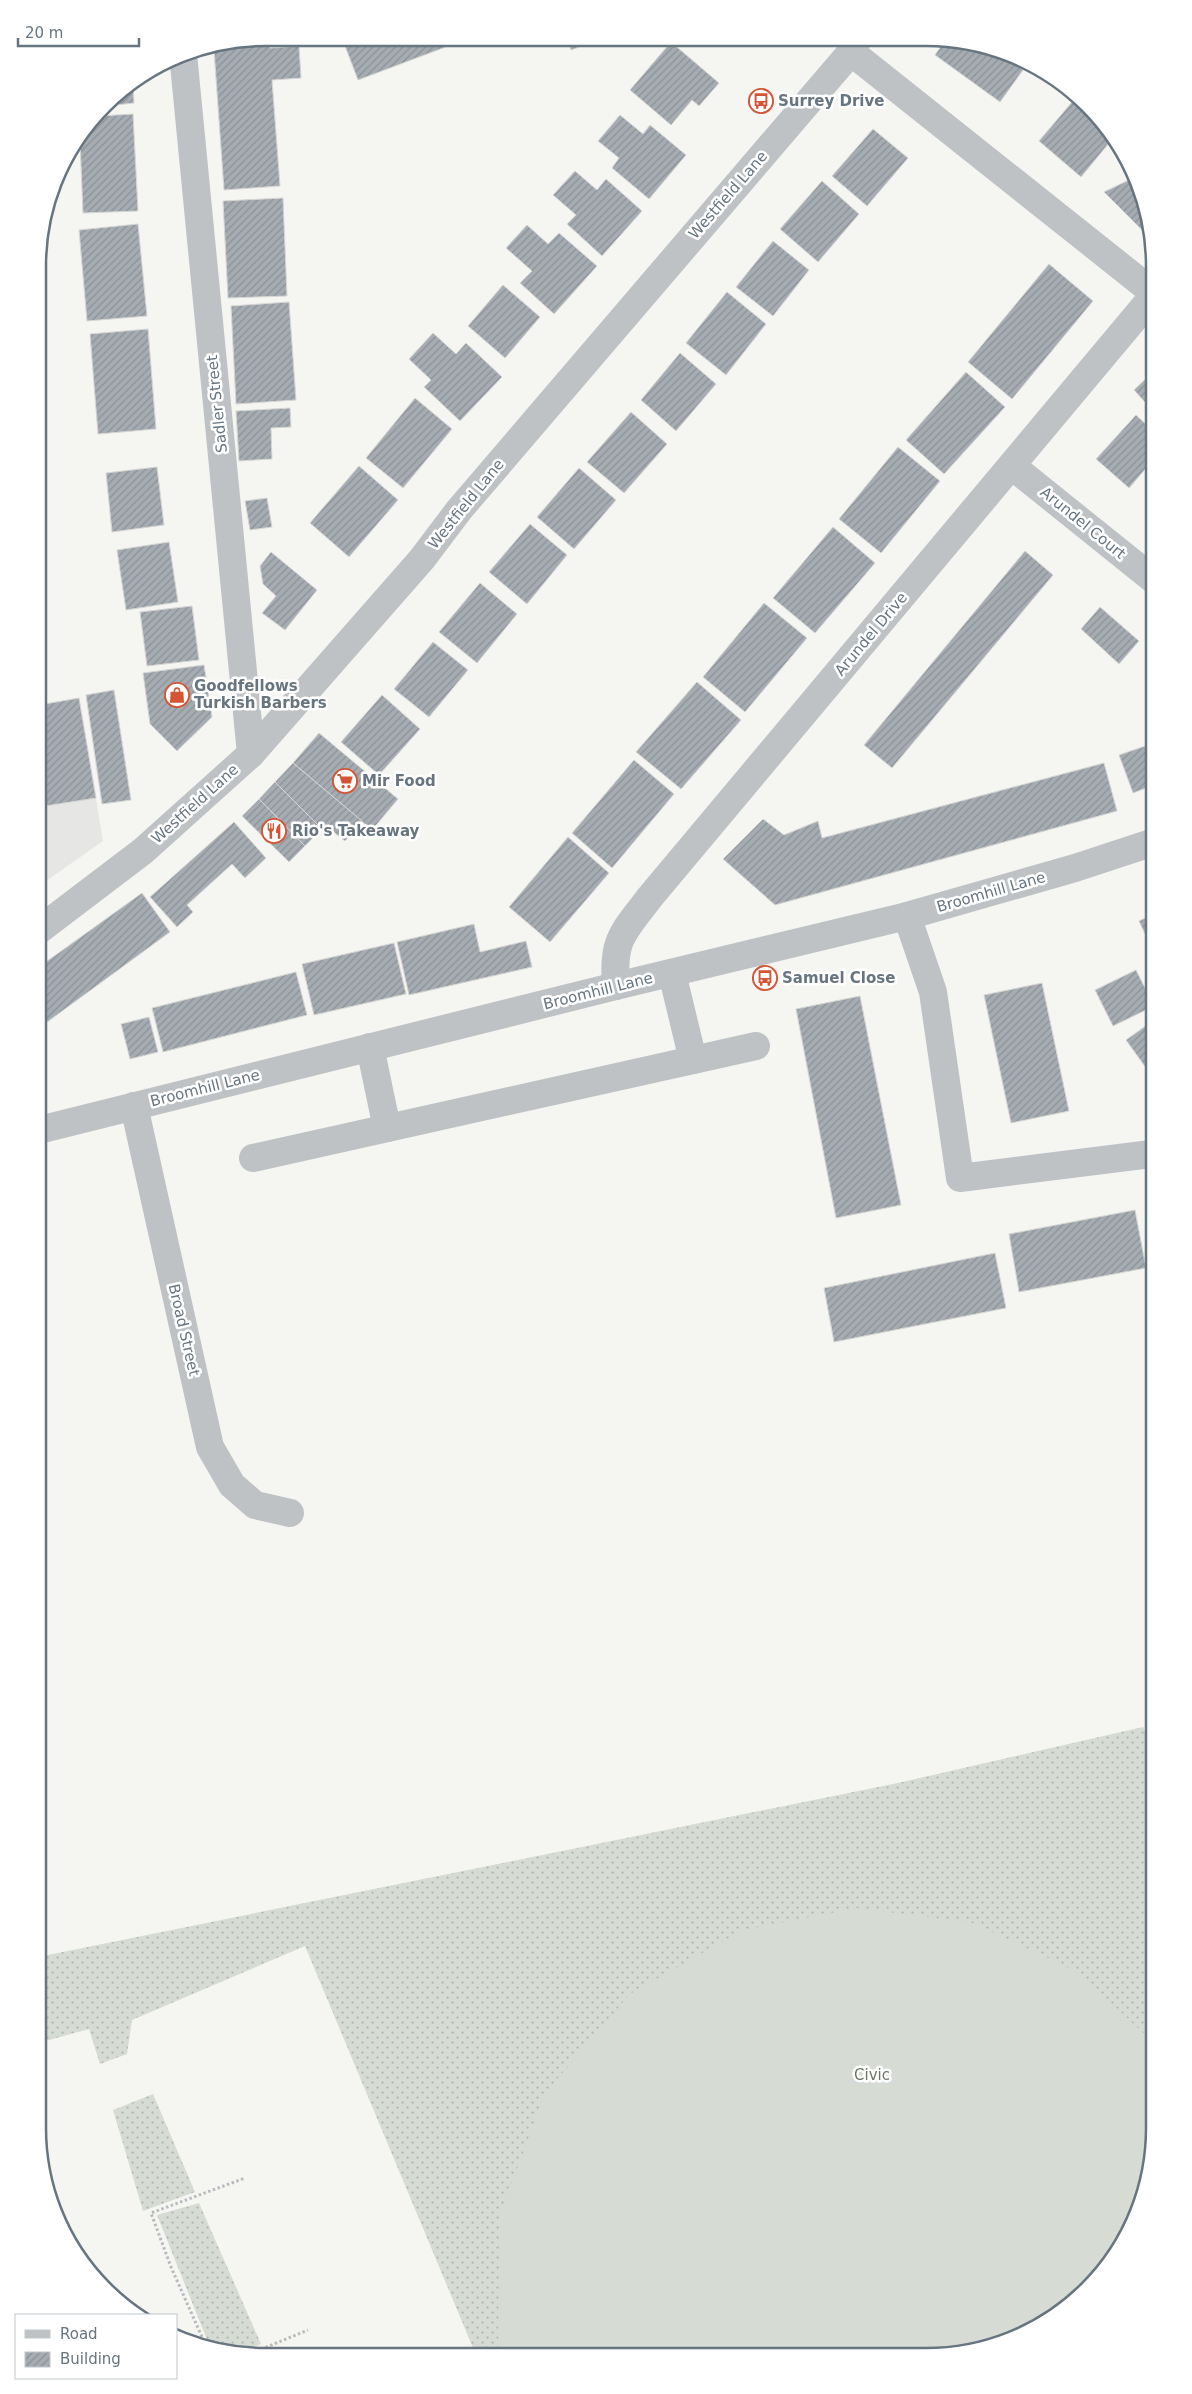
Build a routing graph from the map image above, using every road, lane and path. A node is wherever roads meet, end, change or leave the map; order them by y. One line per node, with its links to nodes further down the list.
1 (854, 47): 3 (street); 7 (street, Westfield Lane)
2 (184, 62): 7 (street, Sadler Street)
3 (1146, 287)
4 (1146, 304): 5 (street, Arundel Drive)
5 (1012, 466): 6 (street, Arundel Court); 12 (street, Arundel Drive)
6 (1146, 574)
7 (252, 754): 10 (street, Westfield Lane)
8 (1146, 845): 9 (street, Broomhill Lane)
9 (907, 916): 11 (street, Broomhill Lane); 19 (street)
10 (46, 925)
11 (672, 973): 12 (street, Broomhill Lane); 15 (street)
12 (616, 986): 14 (street, Broomhill Lane)
13 (756, 1046): 15 (street)
14 (370, 1047): 16 (street, Broomhill Lane); 18 (street)
15 (693, 1060): 18 (street)
16 (134, 1106): 17 (street, Broomhill Lane); 21 (street, Broad Street)
17 (46, 1128)
18 (387, 1128): 20 (street)
19 (1146, 1155)
20 (252, 1158)
21 (290, 1513)
22 (245, 2178): 24 (path)
23 (308, 2330): 25 (path)
24 (203, 2338)
25 (262, 2348)

